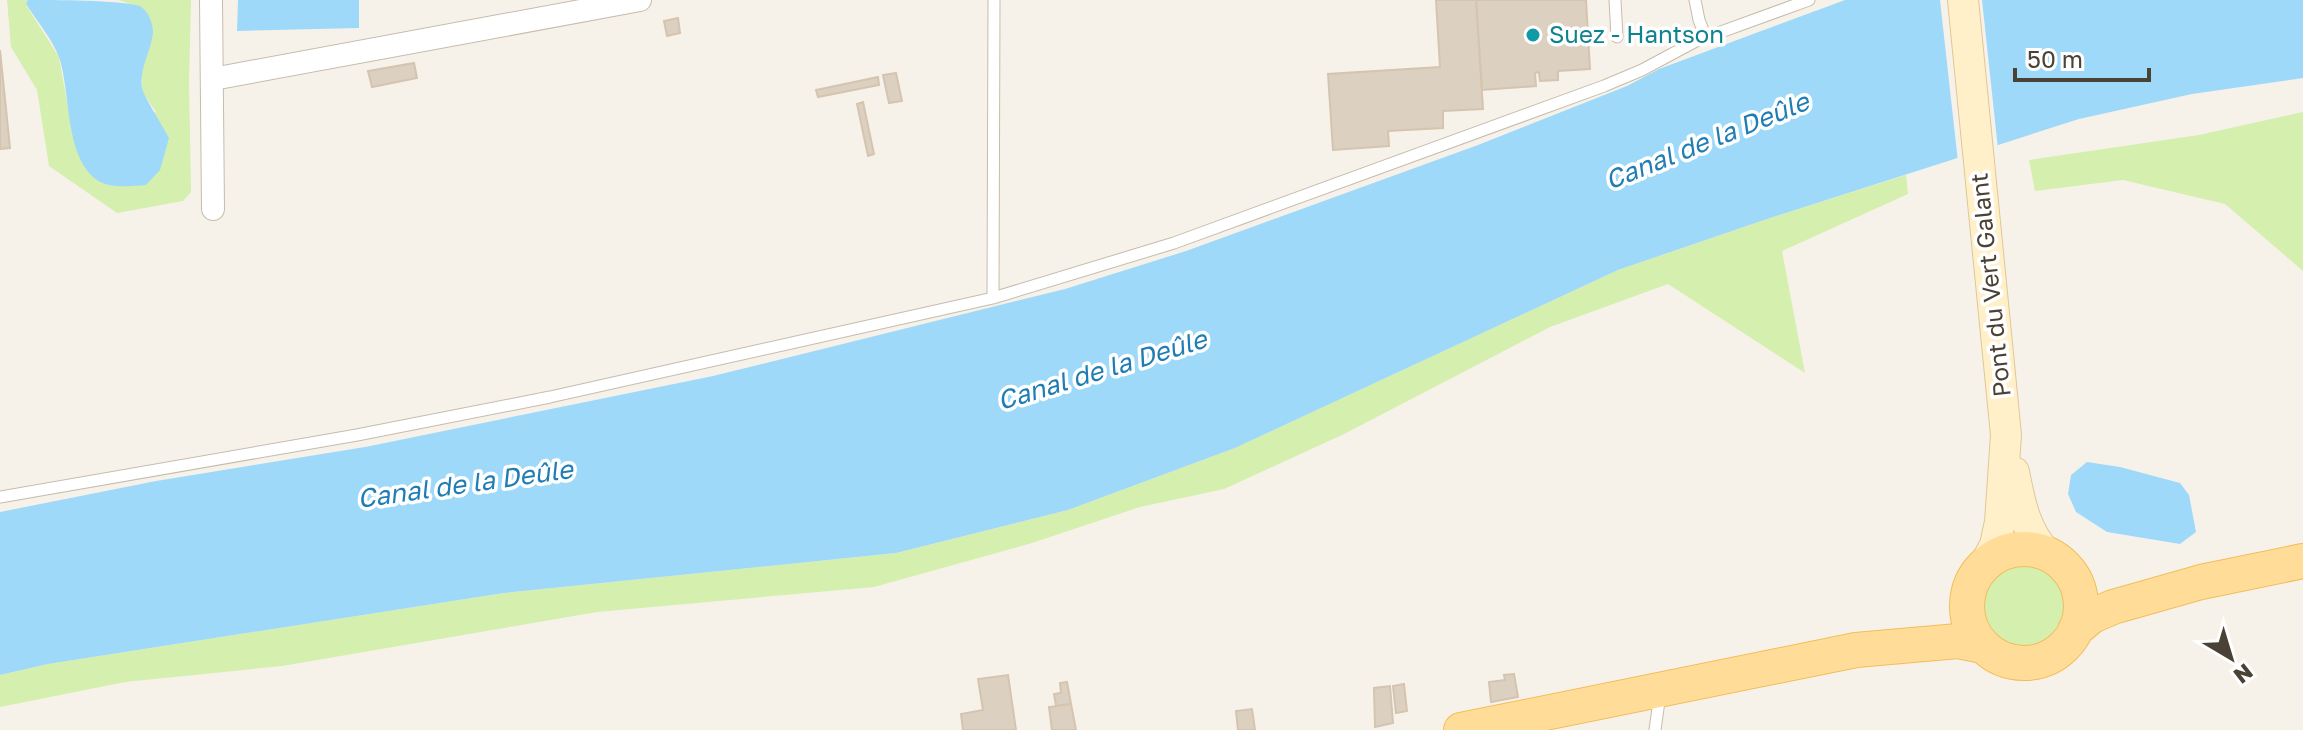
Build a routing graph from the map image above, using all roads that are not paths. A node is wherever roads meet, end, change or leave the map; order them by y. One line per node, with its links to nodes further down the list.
1 (211, 0): 10 (street)
2 (640, 0): 10 (street)
3 (994, 0): 12 (lane)
4 (1615, 0): 8 (lane)
5 (1695, 0): 9 (lane)
6 (1809, 0): 9 (lane)
7 (1963, 0): 13 (main road, Pont du Vert Galant)
8 (1617, 37)
9 (1706, 38): 12 (lane)
10 (213, 79): 11 (street)
11 (213, 209)
12 (993, 298): 14 (lane)
13 (2006, 435): 16 (main road); 17 (main road, Pont du Vert Galant)
14 (0, 497)
15 (2303, 561): 18 (main road)
16 (2058, 563): 17 (main road); 18 (main road); 19 (main road)
17 (1976, 578): 20 (main road); 21 (main road)
18 (2201, 582): 19 (main road)
19 (2075, 630): 20 (main road)
20 (1983, 646): 21 (main road)
21 (1856, 650): 22 (main road)
22 (1661, 690): 23 (main road); 24 (lane)
23 (1461, 730)
24 (1655, 730)

